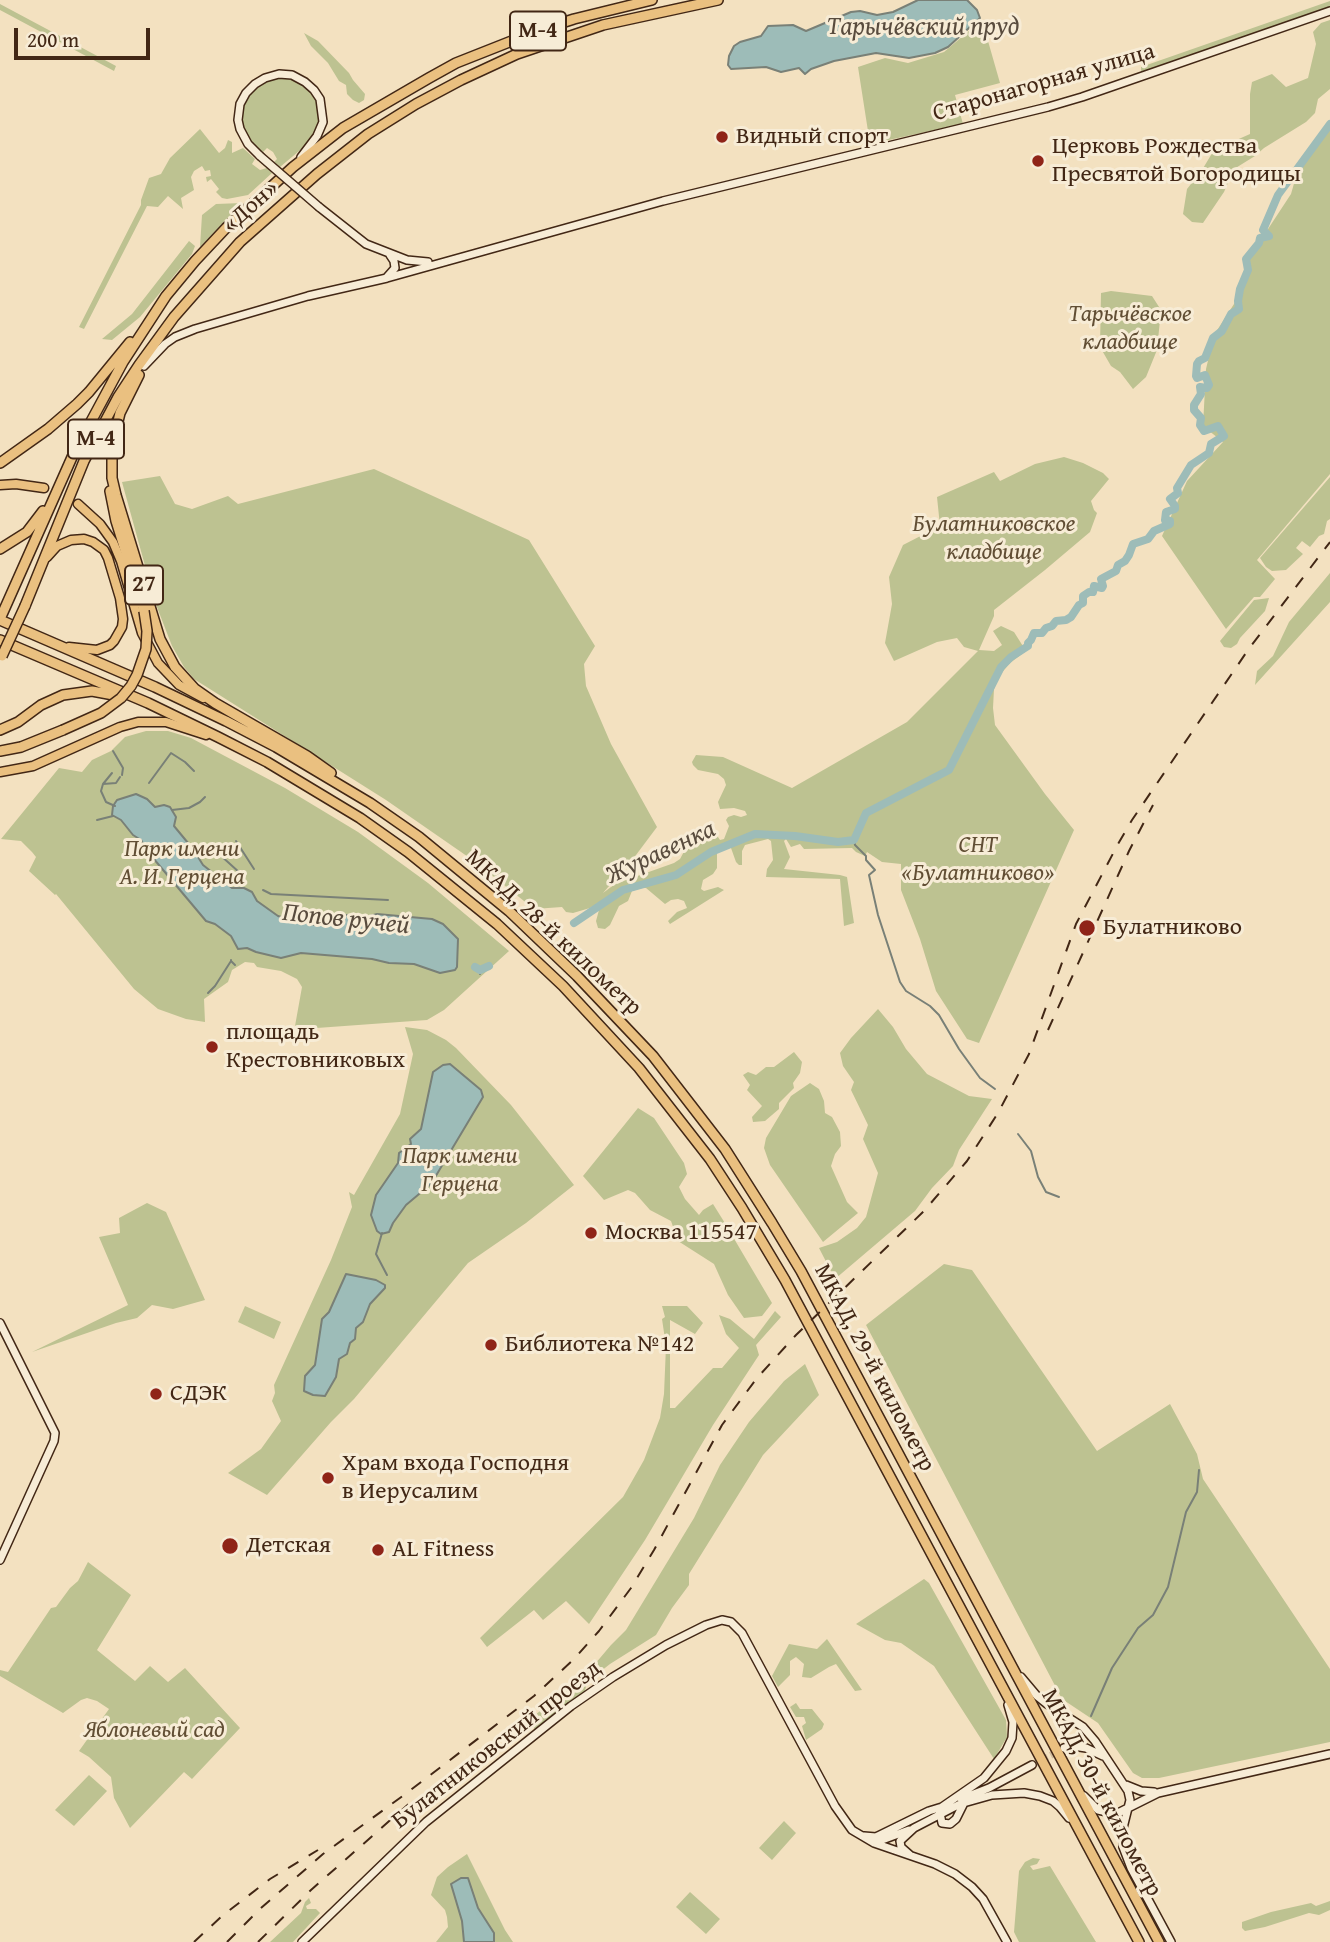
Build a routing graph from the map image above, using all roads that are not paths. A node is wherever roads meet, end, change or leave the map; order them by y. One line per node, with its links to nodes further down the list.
1 (652, 0): 4 (highway, «Дон» / М-4)
2 (718, 0): 11 (highway, «Дон» / М-4)
3 (1330, 12): 7 (street, Старонагорная улица)
4 (293, 167): 5 (street, bridge); 10 (highway, «Дон» / М-4)
5 (389, 254): 6 (street); 9 (street)
6 (418, 262): 7 (street); 8 (street)
7 (439, 262): 8 (street)
8 (406, 272): 9 (street)
9 (387, 278): 12 (street)
10 (147, 323): 14 (highway); 17 (highway, «Дон» / М-4)
11 (168, 325): 12 (highway, 27); 20 (highway, «Дон» / М-4)
12 (144, 366): 13 (highway, 27)
13 (112, 446): 25 (highway, 27); 29 (highway, 27, bridge)
14 (0, 463)
15 (0, 485): 16 (main road)
16 (44, 488)
17 (58, 489): 19 (highway); 21 (highway, «Дон» / М-4)
18 (78, 504): 25 (main road)
19 (0, 549)
20 (43, 563): 23 (main road); 24 (highway, «Дон» / М-4, bridge)
21 (0, 620): 23 (highway, МКАД, 28-й километр)
22 (0, 640): 26 (highway, МКАД, 28-й километр)
23 (51, 642): 31 (highway, МКАД, 28-й километр)
24 (1, 658)
25 (215, 703): 31 (highway, 27)
26 (170, 713): 27 (highway); 28 (highway, МКАД, 28-й километр)
27 (0, 730)
28 (243, 749): 30 (main road); 33 (highway, МКАД, 28-й километр)
29 (0, 751)
30 (0, 772)
31 (394, 820): 32 (highway, МКАД, 28-й километр)
32 (690, 1102): 36 (highway, МКАД, 29-й километр)
33 (676, 1113): 37 (highway, МКАД, 29-й километр)
34 (0, 1323): 35 (street)
35 (0, 1560)
36 (1010, 1663): 40 (highway, МКАД, 30-й километр); 41 (street)
37 (995, 1672): 46 (street); 54 (highway, МКАД, 30-й километр)
38 (1064, 1748): 41 (street)
39 (1330, 1754): 44 (street)
40 (1061, 1759): 48 (street); 59 (highway, МКАД, 30-й километр)
41 (1110, 1764): 43 (street)
42 (1032, 1765): 45 (street)
43 (1120, 1779): 44 (street); 48 (street)
44 (1169, 1790): 48 (street)
45 (982, 1791): 46 (street); 47 (street)
46 (950, 1803): 49 (street)
47 (964, 1804): 49 (street); 49 (street); 54 (street)
48 (1128, 1808): 60 (street)
49 (941, 1811): 50 (street); 51 (street)
50 (914, 1828): 53 (street); 55 (street)
51 (890, 1831): 52 (street); 53 (street)
52 (860, 1836): 53 (street); 56 (street, Булатниковский проезд)
53 (878, 1844): 55 (street)
54 (1088, 1847): 58 (highway, МКАД, 30-й километр)
55 (913, 1858): 57 (street)
56 (302, 1942)
57 (1007, 1942)
58 (1139, 1942)
59 (1159, 1942)
60 (1171, 1942)

